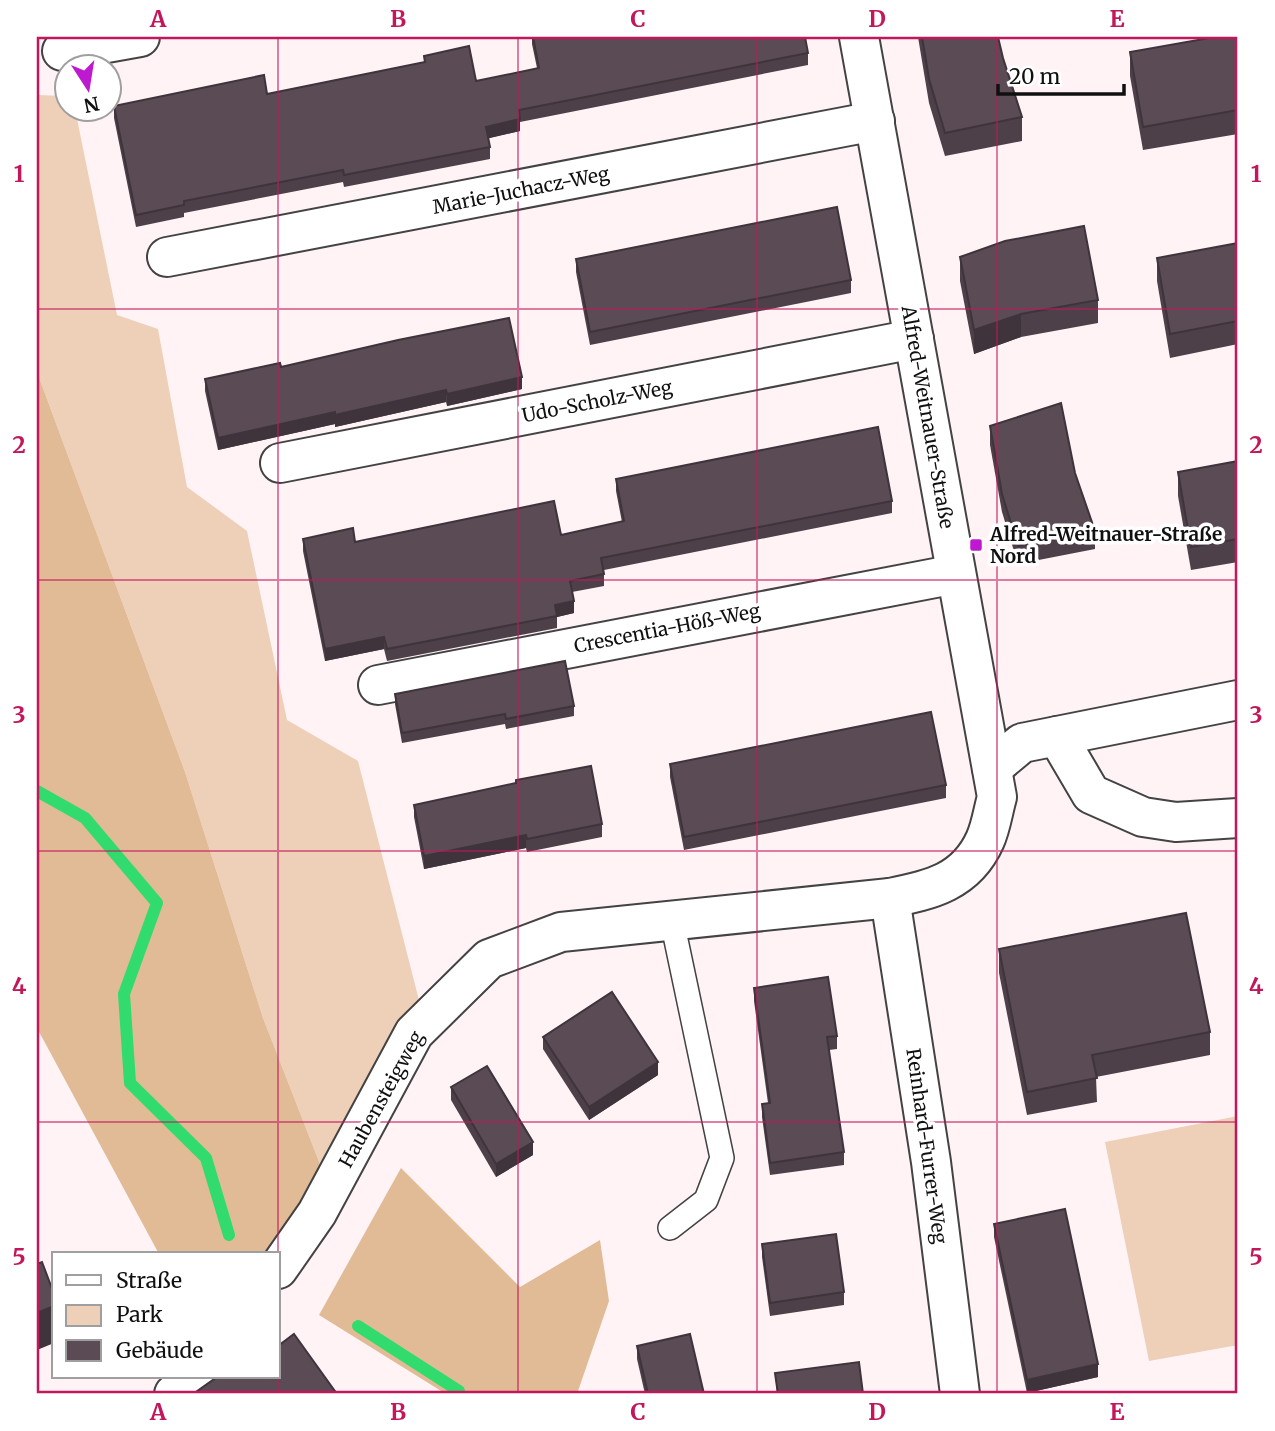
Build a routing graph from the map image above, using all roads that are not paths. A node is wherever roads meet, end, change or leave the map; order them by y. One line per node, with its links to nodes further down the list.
1 (140, 37): 3 (street)
2 (859, 37): 4 (street, Alfred-Weitnauer-Straße)
3 (62, 51)
4 (874, 121): 5 (street, Marie-Juchacz-Weg); 6 (street, Alfred-Weitnauer-Straße)
5 (167, 257)
6 (914, 339): 7 (street, Udo-Scholz-Weg); 8 (street, Alfred-Weitnauer-Straße)
7 (280, 463)
8 (956, 574): 9 (street, Crescentia-Höß-Weg); 12 (street, Alfred-Weitnauer-Straße)
9 (378, 685)
10 (1238, 700): 11 (street)
11 (1057, 736): 12 (street); 13 (street)
12 (994, 783): 14 (street, Haubensteigweg)
13 (1238, 818)
14 (890, 898): 15 (street, Haubensteigweg); 20 (street, Reinhard-Furrer-Weg)
15 (672, 921): 16 (lane); 17 (street, Haubensteigweg)
16 (670, 1228)
17 (280, 1266)
18 (194, 1378): 19 (street)
19 (174, 1394)
20 (960, 1394)

